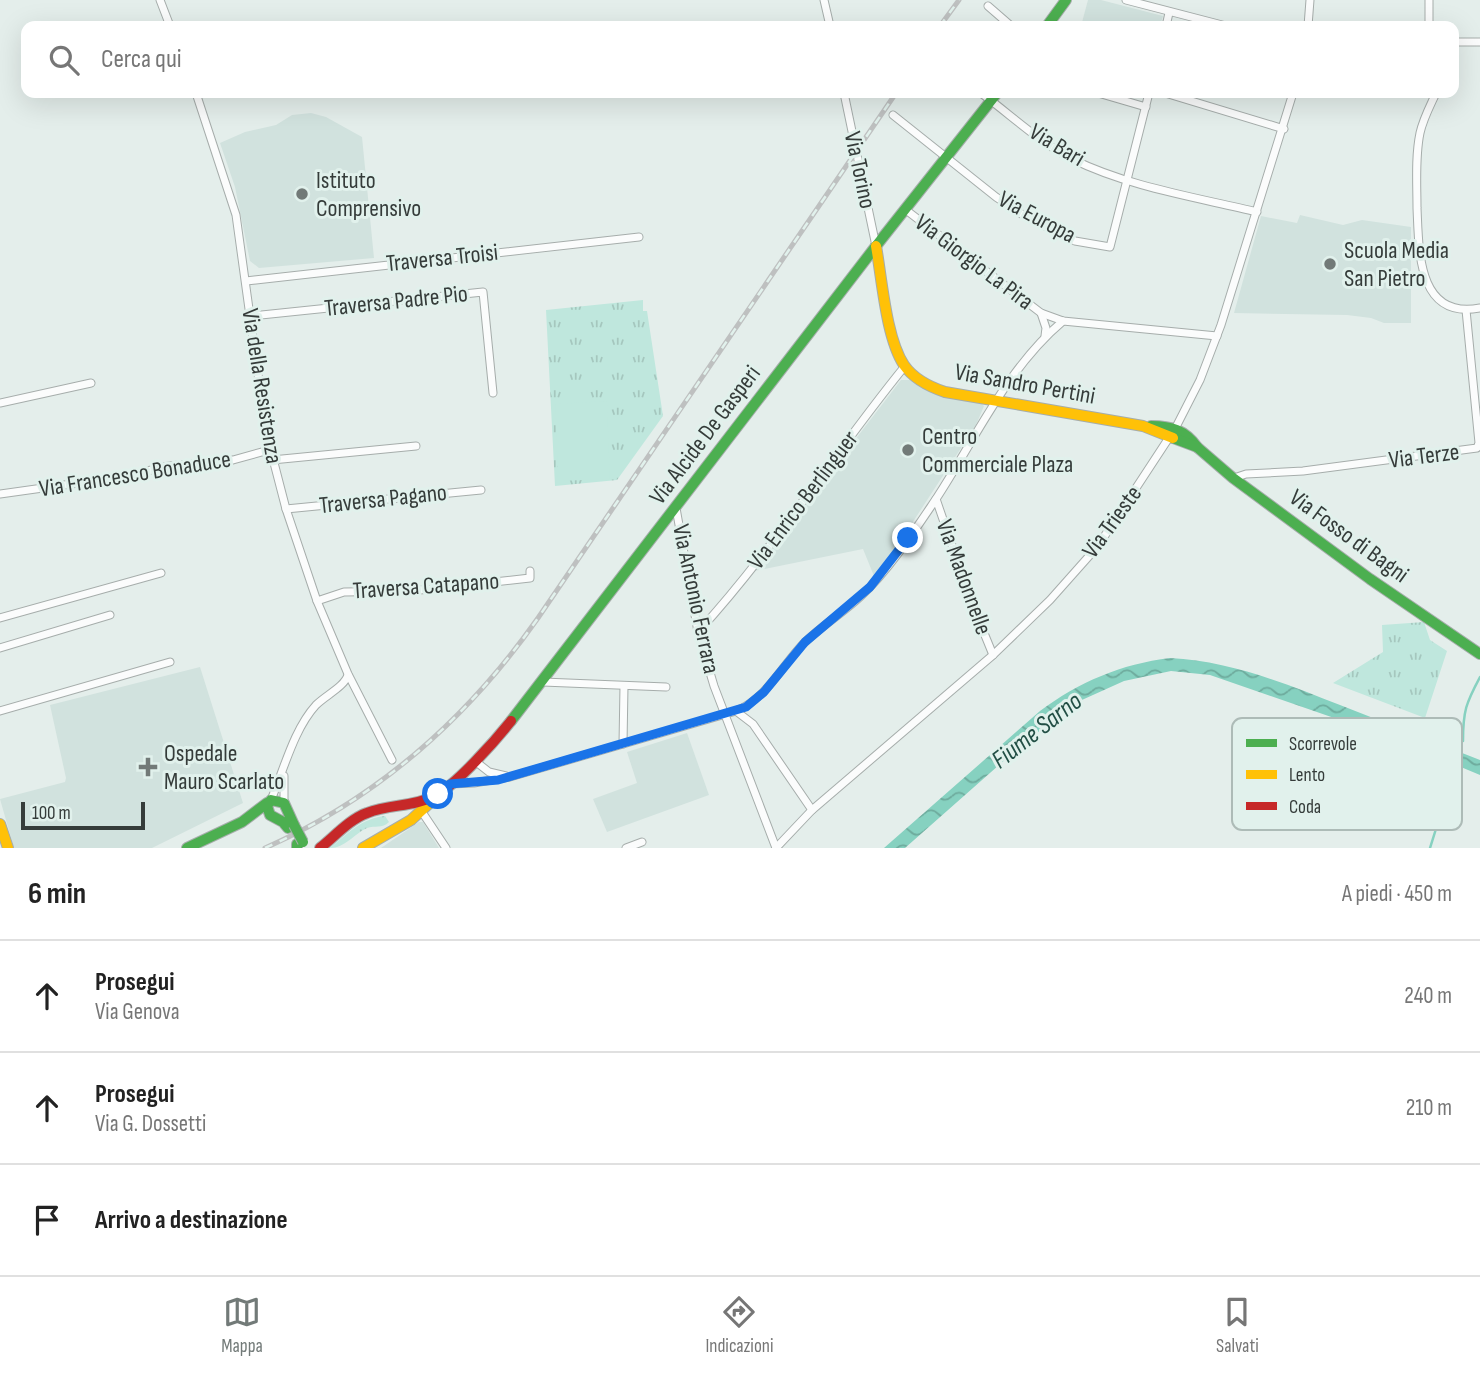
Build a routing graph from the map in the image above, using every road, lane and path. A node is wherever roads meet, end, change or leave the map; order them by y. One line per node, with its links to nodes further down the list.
1 (160, 0): 9 (street)
2 (824, 0): 10 (street)
3 (1066, 0): 12 (main road)
4 (1126, 0): 8 (street)
5 (1310, 0): 15 (street)
6 (1429, 0): 16 (street)
7 (988, 6): 11 (street)
8 (1170, 13): 13 (street); 14 (street)
9 (168, 21)
10 (829, 21)
11 (1005, 21)
12 (1050, 21)
13 (1168, 21)
14 (1204, 21)
15 (1308, 21)
16 (1429, 21)
17 (1459, 42): 18 (street)
18 (1480, 42)
19 (198, 98): 37 (street, Via della Resistenza)
20 (845, 98): 36 (street, Via Torino)
21 (993, 98): 31 (main road, Via Alcide De Gasperi)
22 (995, 98): 32 (street, Via Bari)
23 (1115, 98): 28 (street)
24 (1148, 98): 28 (street)
25 (1182, 98): 30 (street)
26 (1292, 98): 30 (street, Via Trieste)
27 (1434, 98): 39 (street)
28 (1146, 107): 32 (street)
29 (893, 115): 31 (street)
30 (1284, 129): 34 (street, Via Trieste)
31 (947, 158): 32 (street, Via Europa); 33 (main road, Via Alcide De Gasperi)
32 (1128, 180): 34 (street, Via Bari)
33 (906, 210): 36 (main road, Via Alcide De Gasperi); 40 (street, Via Giorgio La Pira)
34 (1257, 212): 44 (street, Via Trieste)
35 (639, 237): 37 (street, Traversa Troisi)
36 (876, 246): 45 (main road); 59 (main road, Via Alcide De Gasperi)
37 (246, 281): 41 (street, Via della Resistenza)
38 (1480, 308): 39 (street)
39 (1466, 310): 52 (street, Via Terze)
40 (1041, 313): 42 (street, Via Giorgio La Pira); 43 (street, Via Giorgio La Pira)
41 (251, 316): 47 (street, Traversa Padre Pio); 53 (street, Via della Resistenza)
42 (1063, 321): 43 (street, Via Giorgio La Pira); 44 (street, Via Giorgio La Pira)
43 (1045, 336): 48 (street)
44 (1217, 336): 50 (street, Via Trieste)
45 (905, 366): 48 (main road, Via Sandro Pertini); 66 (street, Via Enrico Berlinguer)
46 (91, 383): 49 (street)
47 (494, 393)
48 (996, 400): 50 (main road, Via Sandro Pertini); 58 (street)
49 (0, 403)
50 (1173, 432): 55 (main road, Via Fosso di Bagni); 69 (street, Via Trieste)
51 (416, 446): 54 (street)
52 (1479, 448): 55 (street, Via Terze)
53 (269, 450): 54 (street, Via della Resistenza); 57 (street, Via Francesco Bonaduce)
54 (272, 460): 60 (street, Via della Resistenza)
55 (1233, 478): 68 (main road, Via Fosso di Bagni)
56 (481, 489): 60 (street, Traversa Pagano)
57 (0, 494)
58 (936, 499): 69 (street, Via Madonnelle); 77 (street)
59 (676, 508): 66 (street, Via Antonio Ferrara); 72 (main road, Via Alcide De Gasperi)
60 (286, 509): 63 (street, Via della Resistenza)
61 (530, 571): 63 (street, Traversa Catapano)
62 (161, 573): 65 (street)
63 (317, 601): 71 (street, Via della Resistenza)
64 (110, 615): 67 (street)
65 (0, 618)
66 (698, 632): 78 (street, Via Antonio Ferrara)
67 (0, 648)
68 (1480, 654)
69 (993, 655): 89 (street, Via Trieste)
70 (170, 662): 75 (street)
71 (348, 674): 80 (street, Via della Resistenza); 82 (street)
72 (543, 682): 73 (street); 81 (main road, Via Alcide De Gasperi)
73 (624, 685): 74 (street); 79 (street)
74 (666, 687)
75 (0, 711)
76 (736, 711): 77 (street); 77 (street); 78 (street)
77 (754, 712): 89 (street)
78 (725, 713): 79 (street); 105 (street, Via Antonio Ferrara)
79 (623, 744): 83 (street)
80 (392, 760)
81 (475, 761): 83 (street); 84 (main road, Via Alcide De Gasperi)
82 (284, 772): 86 (street); 87 (street)
83 (510, 777): 84 (street)
84 (450, 784): 85 (main road, Via Alcide De Gasperi)
85 (438, 794): 88 (main road, Via Alcide De Gasperi); 90 (main road, Via Alcide De Gasperi)
86 (269, 801): 87 (main road); 91 (main road); 92 (main road)
87 (284, 802): 94 (main road)
88 (381, 808): 95 (main road); 96 (main road, Via Alcide De Gasperi)
89 (811, 810): 105 (street, Via Trieste)
90 (422, 812): 95 (main road, Via Alcide De Gasperi); 103 (street)
91 (275, 818): 92 (main road); 94 (main road)
92 (242, 822): 100 (main road)
93 (0, 824): 99 (main road)
94 (291, 827): 98 (main road)
95 (388, 834): 102 (main road, Via Alcide De Gasperi)
96 (329, 840): 98 (main road); 101 (main road, Via Alcide De Gasperi)
97 (642, 842): 104 (street)
98 (299, 845)
99 (8, 848)
100 (187, 848)
101 (320, 848)
102 (363, 848)
103 (446, 848)
104 (626, 848)
105 (776, 848)

